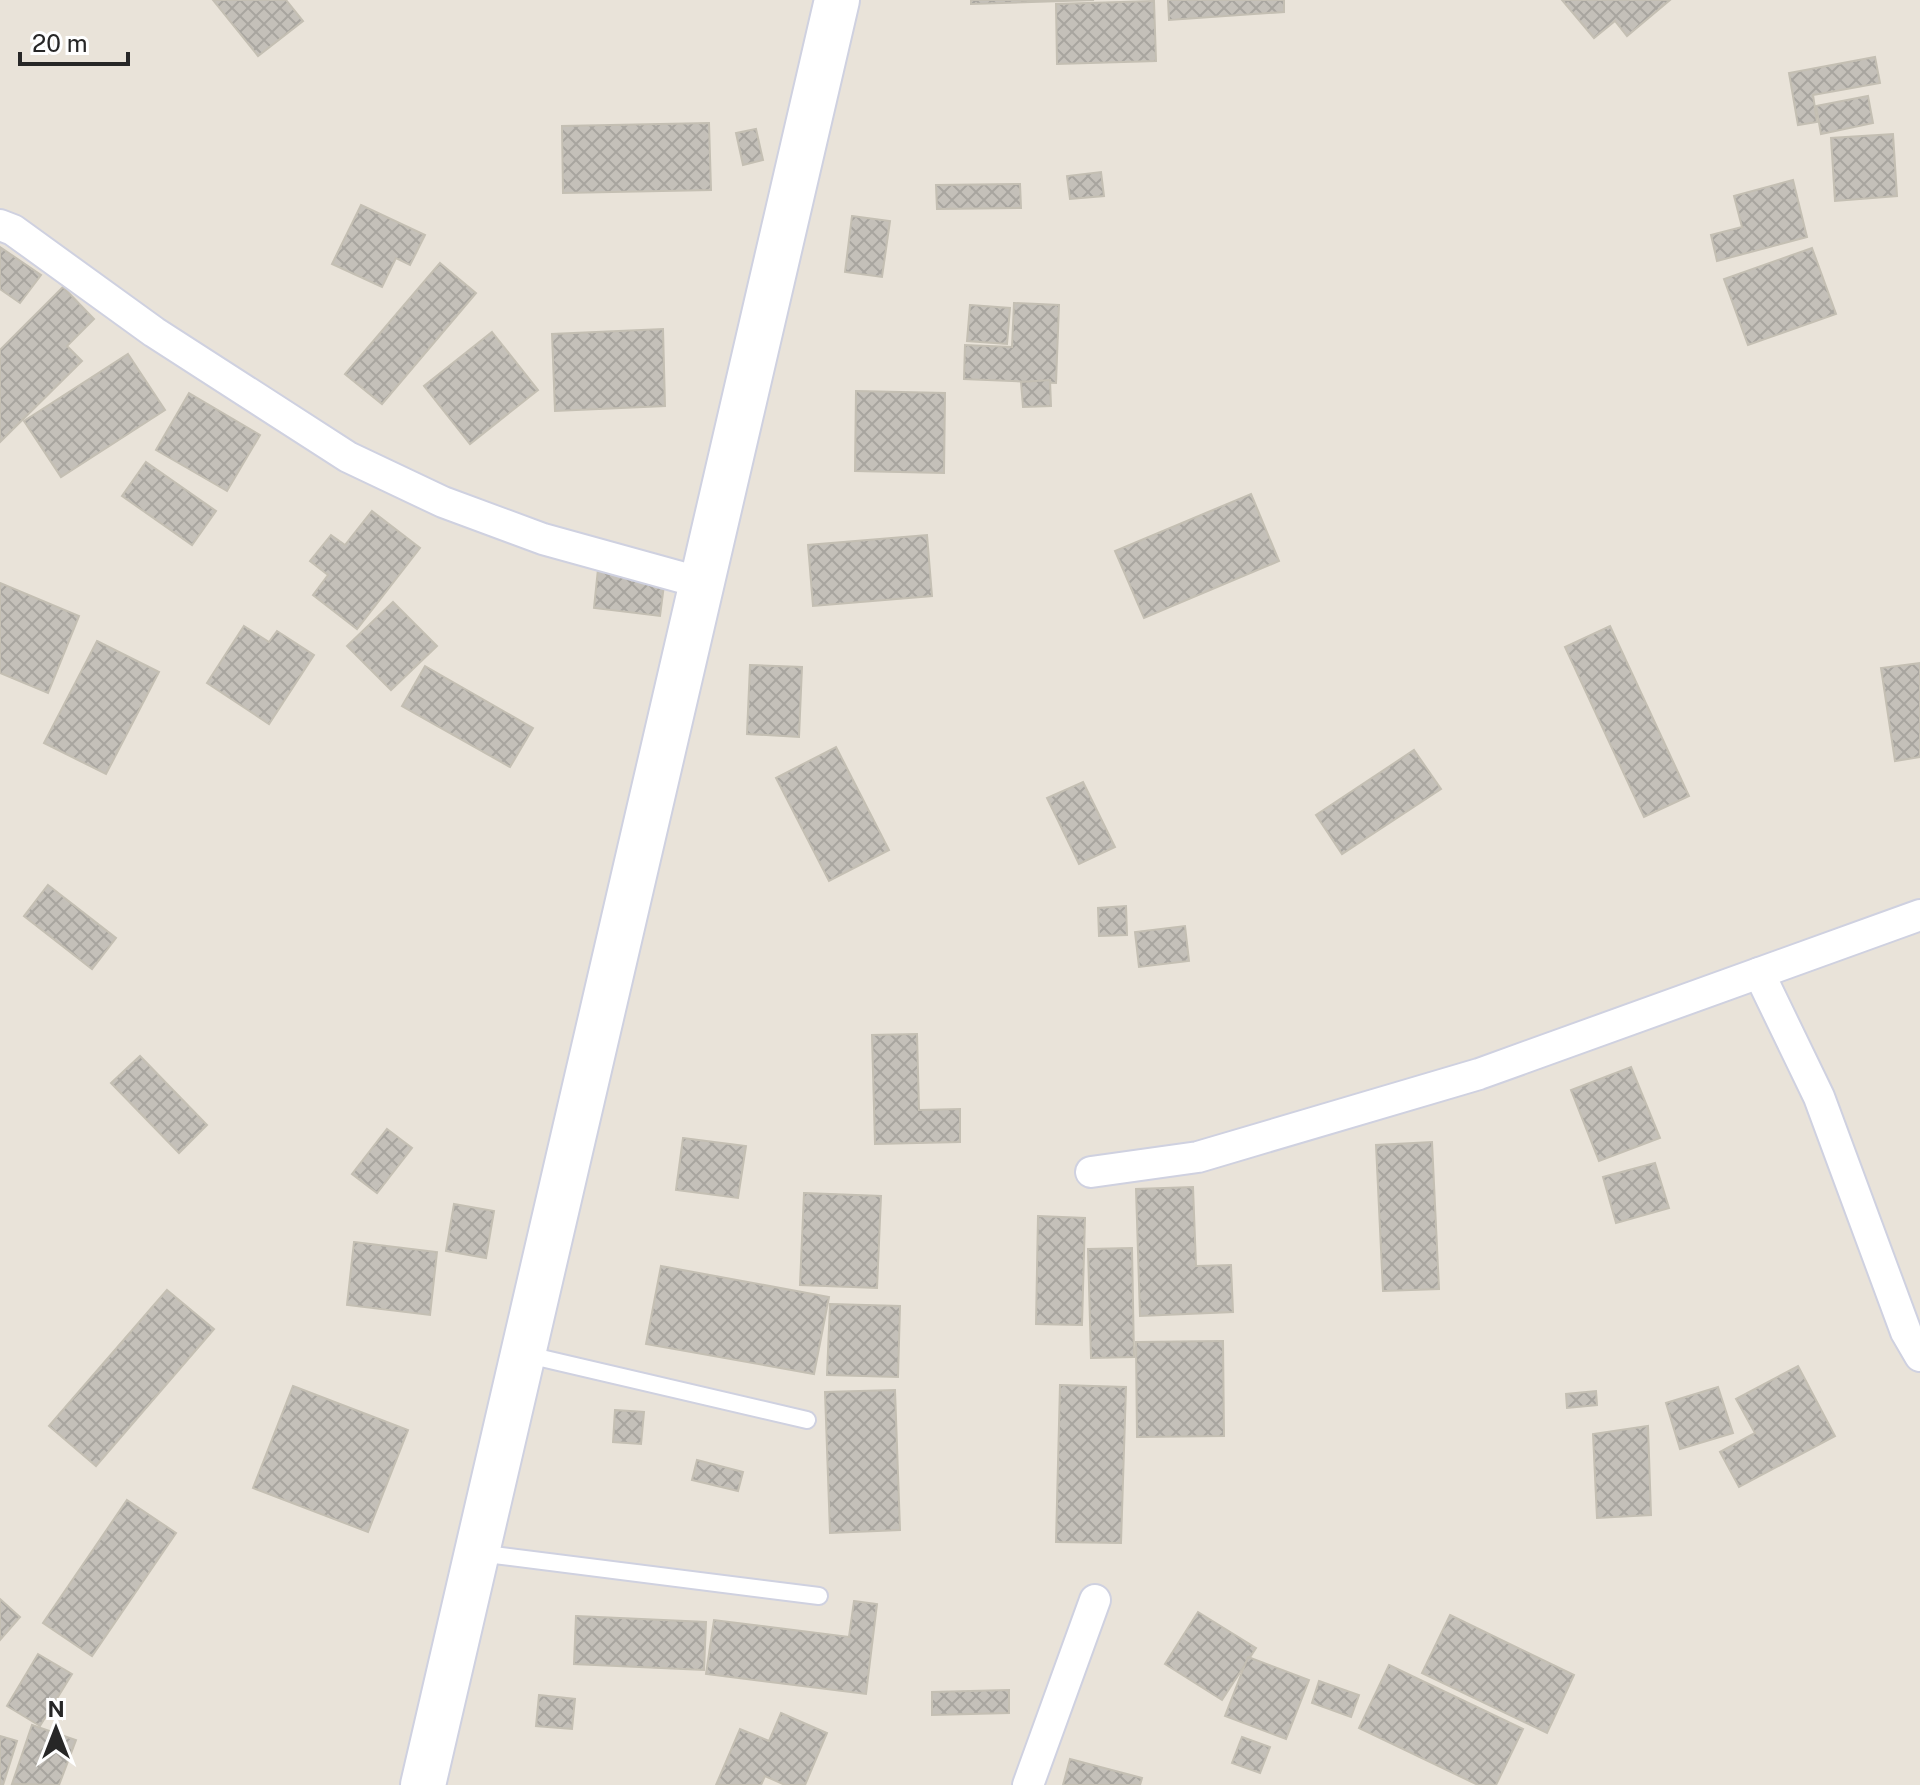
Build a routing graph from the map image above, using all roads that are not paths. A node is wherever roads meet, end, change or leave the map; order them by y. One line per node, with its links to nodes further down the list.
1 (837, 0): 3 (main road)
2 (0, 225): 3 (street)
3 (702, 583): 7 (main road)
4 (1920, 915): 5 (street)
5 (1759, 973): 6 (street); 8 (street)
6 (1091, 1172)
7 (523, 1354): 9 (lane); 10 (main road)
8 (1920, 1356)
9 (807, 1420)
10 (476, 1553): 11 (lane); 13 (main road)
11 (819, 1596)
12 (1095, 1600): 14 (street)
13 (423, 1785)
14 (1028, 1785)

